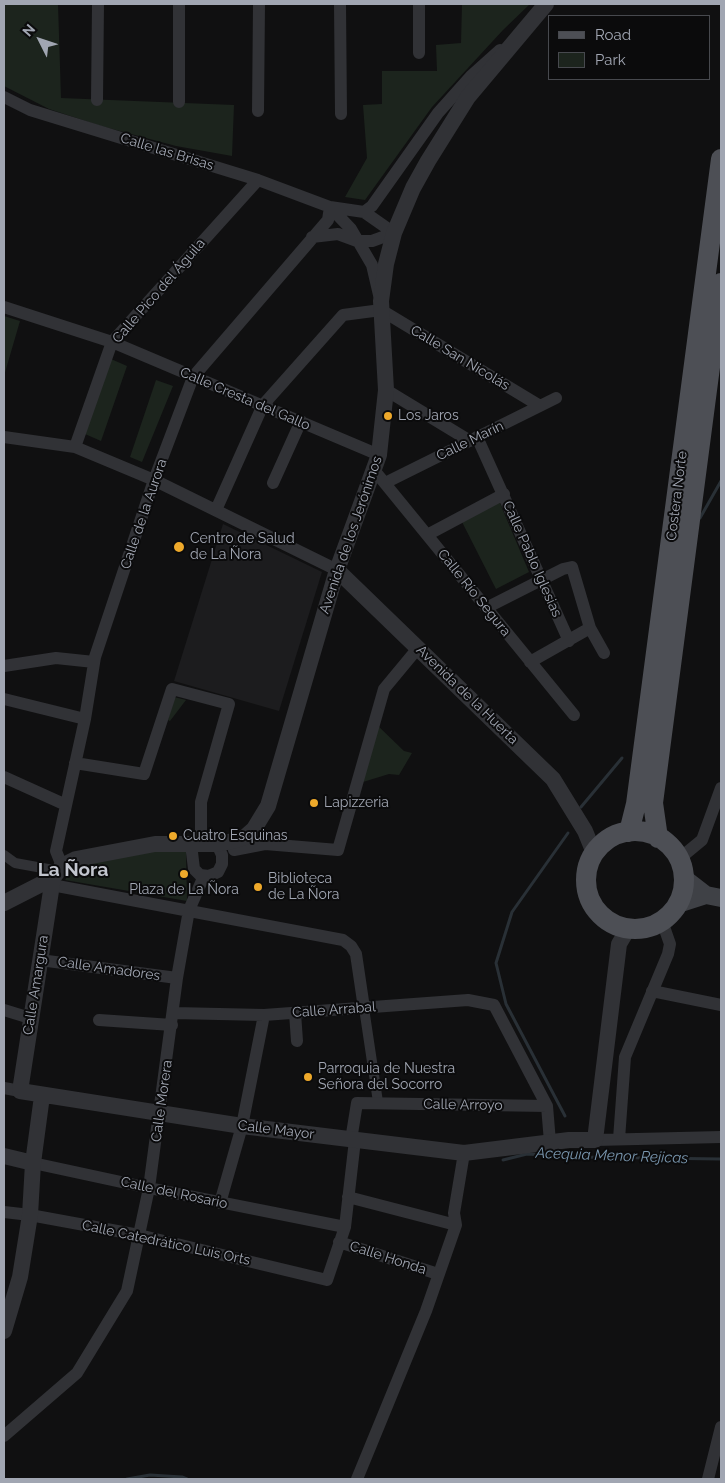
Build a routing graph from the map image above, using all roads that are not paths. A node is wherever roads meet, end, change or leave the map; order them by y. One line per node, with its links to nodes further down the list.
1 (98, 4): 10 (street)
2 (179, 4): 11 (street)
3 (258, 4): 12 (street)
4 (340, 4): 13 (street)
5 (419, 4): 8 (street)
6 (546, 4): 7 (street, Avenida de los Jerónimos)
7 (526, 26): 17 (street); 18 (street, Avenida de los Jerónimos)
8 (419, 53)
9 (4, 97): 15 (street, Calle las Brisas)
10 (97, 100)
11 (179, 102)
12 (258, 111)
13 (341, 114)
14 (721, 159): 59 (main road, Costera Norte)
15 (258, 180): 16 (street, Calle las Brisas); 24 (street, Calle Pico del Águila)
16 (330, 207): 17 (street); 19 (street, Calle de la Aurora); 20 (street)
17 (364, 212): 18 (street)
18 (394, 233): 20 (street); 22 (street, Avenida de los Jerónimos)
19 (312, 238): 20 (street); 25 (street, Calle de la Aurora)
20 (357, 241): 22 (street)
21 (721, 283): 60 (main road, Costera Norte)
22 (381, 305): 26 (street, Avenida de los Jerónimos); 28 (street); 29 (street, Calle San Nicolás)
23 (4, 307): 24 (street, Calle Cresta del Gallo)
24 (112, 342): 25 (street, Calle Cresta del Gallo); 33 (street, Calle Pico del Águila)
25 (193, 377): 28 (street, Calle Cresta del Gallo); 35 (street, Calle de la Aurora)
26 (386, 390): 32 (street); 34 (street, Avenida de los Jerónimos)
27 (556, 398): 29 (street, Calle Marín)
28 (263, 405): 30 (street, Calle Cresta del Gallo); 39 (street)
29 (540, 406): 32 (street, Calle Marín)
30 (301, 422): 34 (street, Calle Cresta del Gallo); 36 (street)
31 (4, 437): 33 (street)
32 (474, 439): 37 (street, Calle Marín); 38 (street, Calle Pablo Iglesias)
33 (75, 447): 35 (street)
34 (377, 462): 37 (street, Calle Río Segura); 41 (street, Avenida de los Jerónimos)
35 (154, 480): 39 (street); 48 (street, Calle de la Aurora)
36 (273, 483)
37 (385, 483): 40 (street, Calle Río Segura)
38 (504, 494): 40 (street); 42 (street, Calle Pablo Iglesias)
39 (216, 510): 41 (street)
40 (427, 535): 43 (street, Calle Río Segura)
41 (336, 570): 46 (street, Avenida de la Huerta); 58 (street, Avenida de los Jerónimos)
42 (542, 579): 43 (street); 44 (street); 45 (street, Calle Pablo Iglesias)
43 (486, 608): 49 (street, Calle Río Segura)
44 (590, 628): 45 (street); 47 (street)
45 (569, 641): 49 (street)
46 (418, 648): 62 (street); 64 (street, Avenida de la Huerta)
47 (604, 653)
48 (94, 662): 50 (street); 53 (street, Calle de la Aurora)
49 (530, 662): 52 (street, Calle Río Segura)
50 (4, 666)
51 (4, 699): 53 (street)
52 (574, 715)
53 (85, 719): 54 (street, Calle de la Aurora)
54 (75, 764): 57 (street, Calle de la Aurora); 61 (street)
55 (4, 777): 57 (street)
56 (721, 788): 67 (street)
57 (66, 805): 68 (street, Calle de la Aurora)
58 (254, 829): 62 (street); 63 (street, Avenida de los Jerónimos)
59 (629, 832): 60 (main road); 64 (main road)
60 (658, 838): 67 (main road)
61 (203, 844): 63 (street, Avenida de los Jerónimos); 66 (street); 68 (street, Avenida de los Jerónimos); 69 (street)
62 (266, 844): 63 (street)
63 (236, 845): 66 (street)
64 (599, 848): 75 (main road)
65 (4, 855): 68 (street)
66 (222, 864): 69 (street)
67 (681, 869): 70 (main road); 72 (main road)
68 (56, 875): 71 (street, Avenida de los Jerónimos); 73 (street); 76 (street, Calle Amargura)
69 (204, 876): 73 (street, Calle Morera)
70 (714, 896): 72 (main road)
71 (4, 903)
72 (678, 904): 74 (main road)
73 (189, 910): 77 (street, Calle Morera); 80 (street)
74 (662, 921): 75 (main road); 78 (street)
75 (628, 929): 98 (street)
76 (40, 960): 77 (street, Calle Amadores); 84 (street, Calle Amargura)
77 (177, 978): 85 (street, Calle Morera)
78 (652, 991): 79 (street); 96 (street)
79 (721, 1005)
80 (364, 1008): 82 (street, Calle Arrabal); 91 (street); 92 (street, Calle Arrabal)
81 (4, 1010): 84 (street)
82 (295, 1013): 83 (street, Calle Arrabal); 87 (street)
83 (264, 1015): 85 (street, Calle Arrabal); 94 (street)
84 (30, 1018): 89 (street, Calle Amargura)
85 (173, 1019): 86 (street, Calle Arrabal); 93 (street, Calle Morera)
86 (99, 1020)
87 (297, 1041)
88 (4, 1088): 89 (street, Calle Mayor)
89 (20, 1091): 90 (street, Calle Mayor)
90 (42, 1096): 93 (street, Calle Mayor); 102 (street)
91 (378, 1102): 92 (street, Calle Arroyo); 97 (street, Calle Arroyo)
92 (547, 1106): 99 (street)
93 (160, 1114): 94 (street, Calle Mayor); 103 (street, Calle Morera)
94 (242, 1126): 97 (street, Calle Mayor); 105 (street)
95 (721, 1136): 96 (street)
96 (619, 1139): 98 (street)
97 (353, 1140): 100 (street, Calle Mayor); 104 (street)
98 (595, 1140): 99 (street, Calle Mayor)
99 (550, 1142): 100 (street, Calle Mayor)
100 (464, 1153): 108 (street)
101 (4, 1156): 102 (street, Calle del Rosario)
102 (33, 1163): 103 (street, Calle del Rosario); 107 (street)
103 (149, 1188): 105 (street, Calle del Rosario); 110 (street, Calle Morera)
104 (348, 1197): 108 (street); 109 (street)
105 (220, 1203): 109 (street, Calle del Rosario)
106 (4, 1212): 107 (street, Calle Catedrático Luis Orts)
107 (30, 1215): 110 (street, Calle Catedrático Luis Orts); 113 (street)
108 (456, 1224): 112 (street)
109 (345, 1226): 111 (street)
110 (139, 1235): 111 (street, Calle Catedrático Luis Orts); 115 (street, Calle Morera)
111 (339, 1242): 112 (street, Calle Honda)
112 (438, 1274): 116 (street)
113 (4, 1330)
114 (721, 1427): 117 (street)
115 (4, 1436)
116 (358, 1479)
117 (708, 1479)

